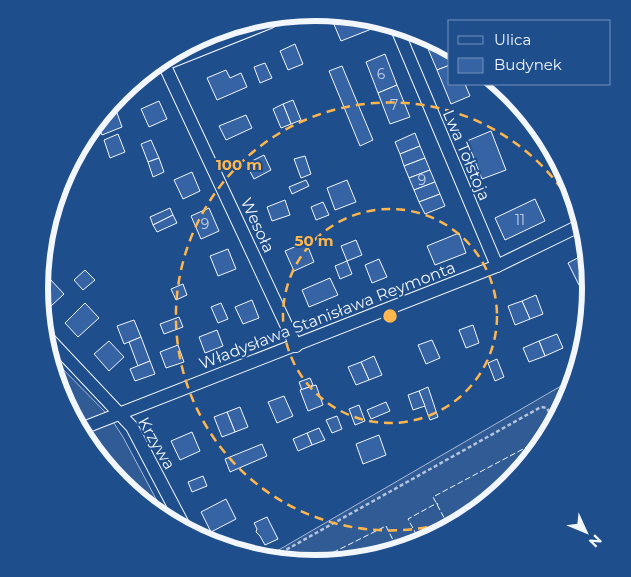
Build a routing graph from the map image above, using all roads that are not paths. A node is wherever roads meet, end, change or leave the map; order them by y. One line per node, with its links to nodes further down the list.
1 (255, 28): 3 (street)
2 (399, 34): 6 (street, Lwa Tołstoja)
3 (183, 56)
4 (165, 67): 8 (street, Wesoła)
5 (576, 227): 6 (street, Władysława Stanisława Reymonta)
6 (496, 266): 8 (street, Władysława Stanisława Reymonta)
7 (54, 344): 9 (street, Krzywa)
8 (296, 346): 9 (street, Władysława Stanisława Reymonta)
9 (120, 413): 10 (street, Władysława Stanisława Reymonta); 11 (street, Krzywa)
10 (87, 426)
11 (180, 519)

